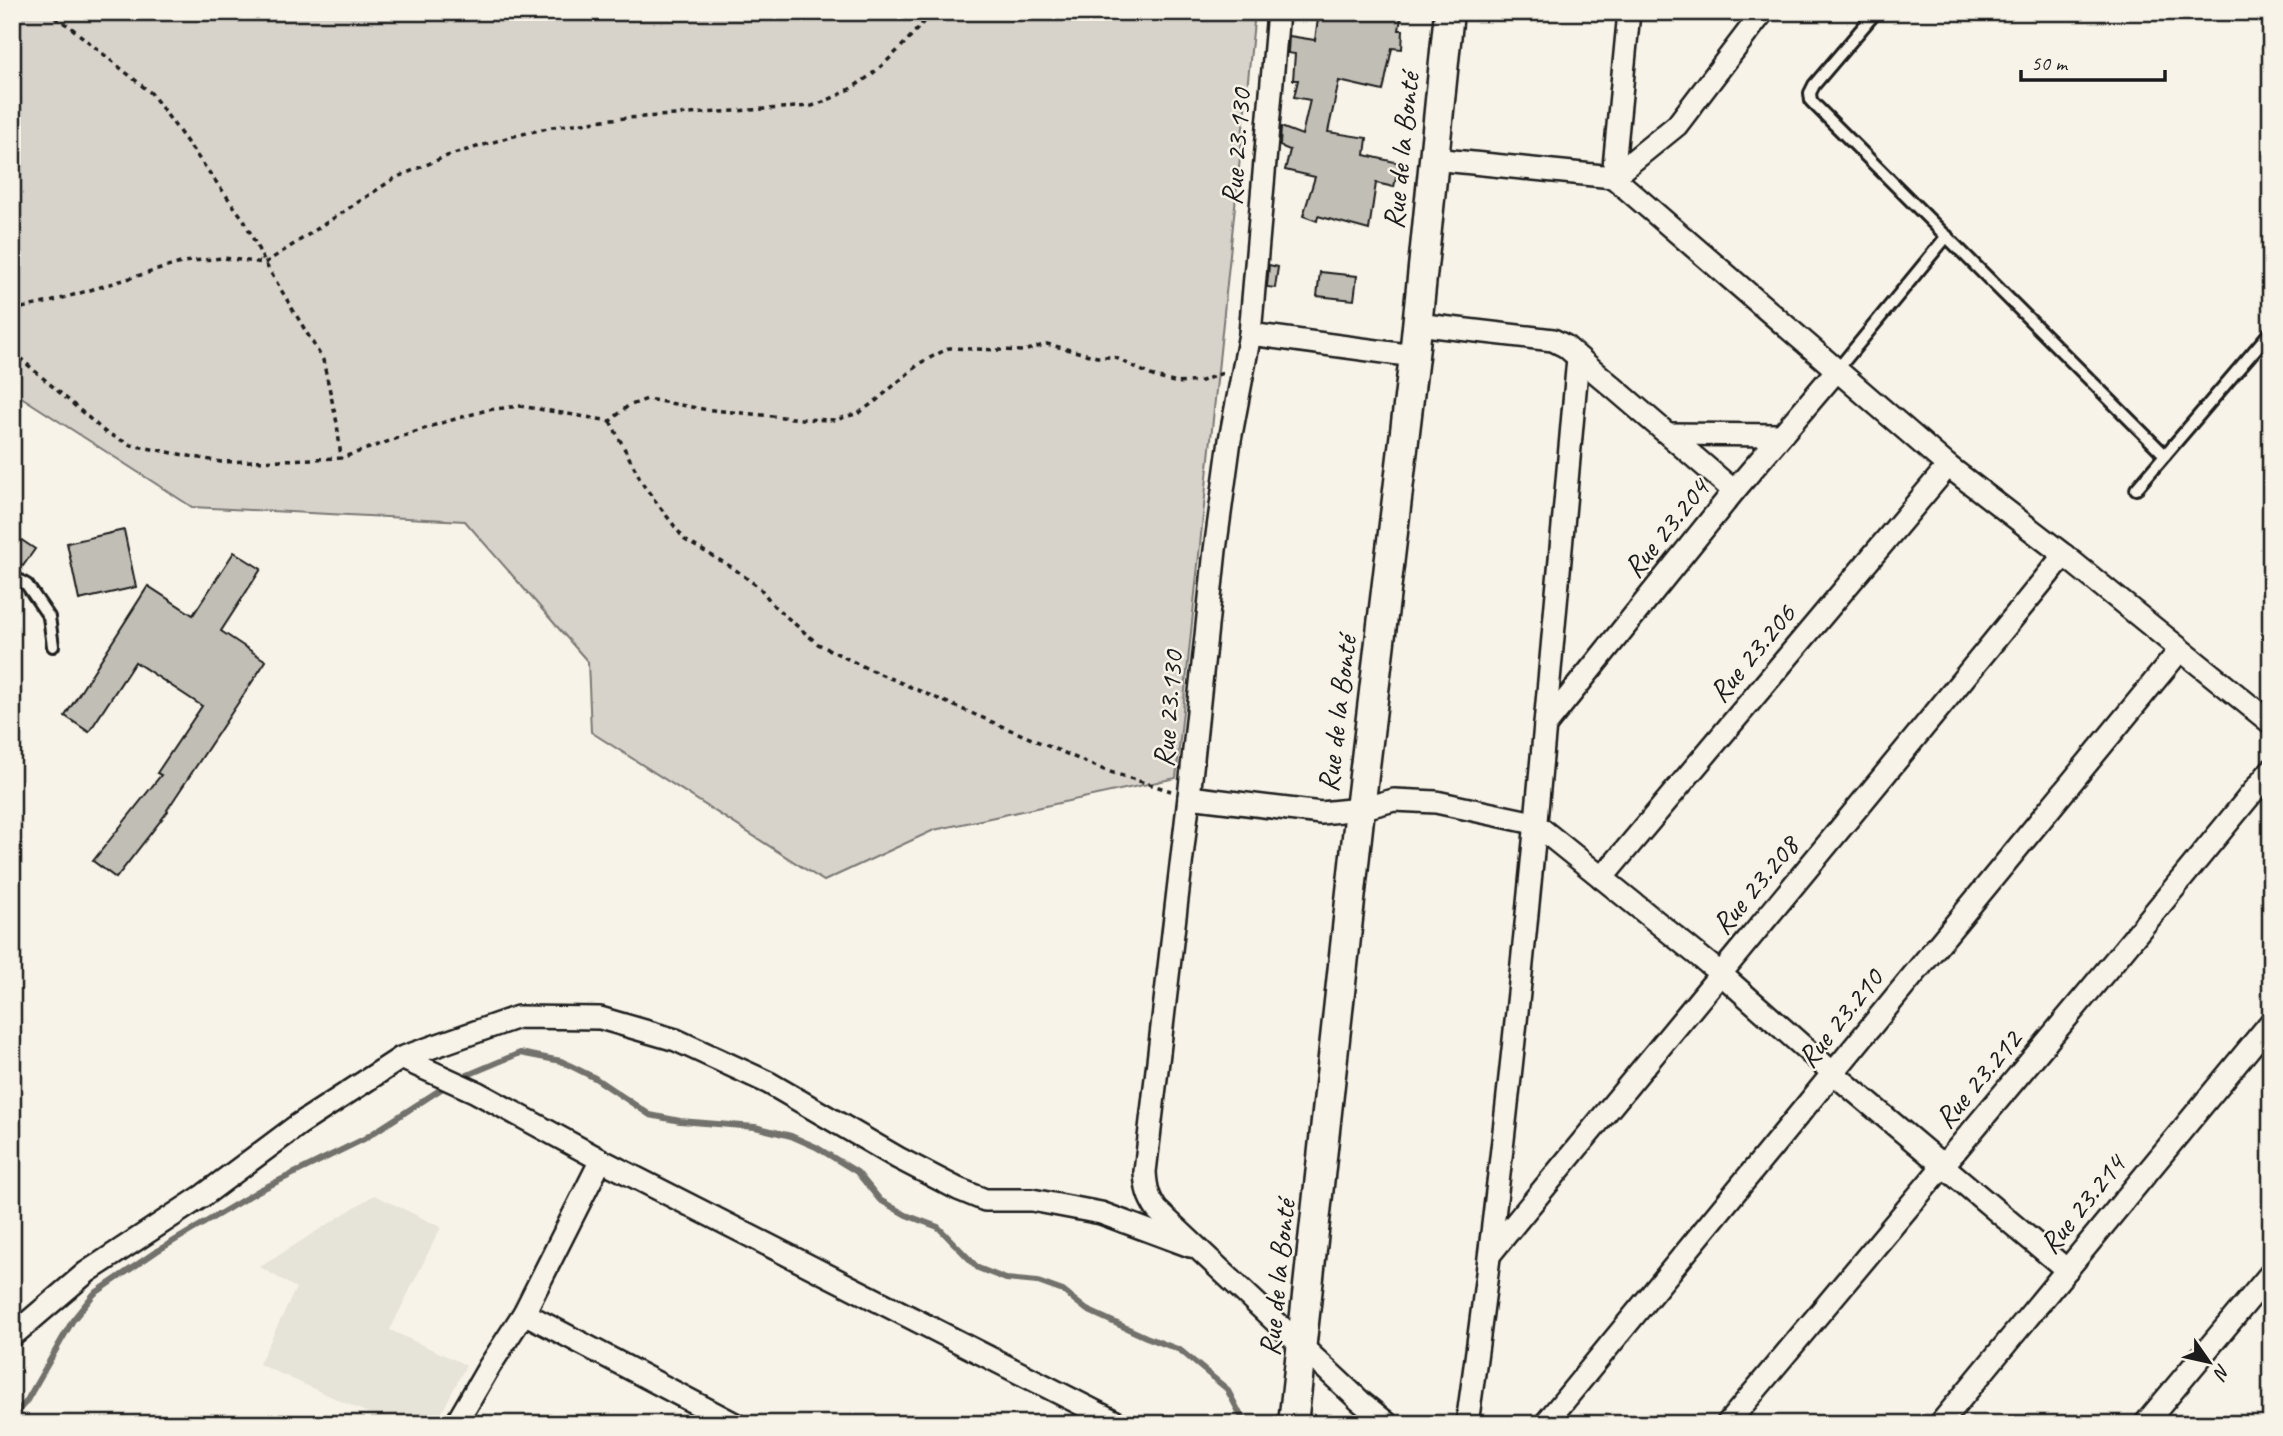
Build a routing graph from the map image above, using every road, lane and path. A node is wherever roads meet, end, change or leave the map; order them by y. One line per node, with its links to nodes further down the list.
1 (47, 12): 11 (path)
2 (932, 12): 11 (path)
3 (1278, 12): 15 (street, Rue 23.130)
4 (1449, 12): 8 (street, Rue de la Bonté)
5 (1629, 12): 9 (street)
6 (1763, 12): 9 (street)
7 (1876, 12): 10 (lane)
8 (1433, 159): 9 (street); 13 (street, Rue de la Bonté)
9 (1613, 177): 20 (street)
10 (1947, 236): 20 (lane); 24 (lane)
11 (265, 263): 12 (path); 25 (path)
12 (12, 310)
13 (1416, 324): 17 (street, Rue de la Bonté); 18 (street)
14 (2271, 331): 24 (lane)
15 (1250, 334): 17 (street); 19 (street, Rue 23.130)
16 (12, 351): 25 (path)
17 (1414, 356): 37 (street, Rue de la Bonté)
18 (1578, 358): 22 (street); 34 (street)
19 (1245, 365): 21 (path); 36 (street, Rue 23.130)
20 (1837, 370): 23 (street, Rue 23.204); 26 (street)
21 (610, 421): 25 (path); 36 (path)
22 (1668, 434): 23 (street); 28 (street)
23 (1781, 435): 28 (street, Rue 23.204)
24 (2165, 454): 27 (lane)
25 (341, 458)
26 (1948, 466): 29 (street); 39 (street, Rue 23.206)
27 (2136, 489)
28 (1734, 491): 34 (street, Rue 23.204)
29 (2064, 555): 32 (street); 40 (street, Rue 23.208)
30 (12, 576): 31 (lane)
31 (53, 646)
32 (2180, 650): 33 (street); 43 (street, Rue 23.210)
33 (2271, 723)
34 (1545, 726): 38 (street)
35 (2271, 770): 45 (street, Rue 23.212)
36 (1189, 797): 37 (street); 46 (street, Rue 23.130)
37 (1360, 809): 38 (street); 52 (street, Rue de la Bonté)
38 (1534, 823): 39 (street); 47 (street)
39 (1602, 878): 40 (street)
40 (1720, 973): 43 (street); 47 (street, Rue 23.208)
41 (2271, 1022): 48 (street, Rue 23.214)
42 (401, 1058): 44 (street); 46 (street); 51 (street)
43 (1833, 1073): 45 (street); 59 (street, Rue 23.210)
44 (601, 1160): 50 (street); 54 (street)
45 (1943, 1167): 48 (street); 60 (street, Rue 23.212)
46 (1198, 1249): 52 (street, Rue 23.130)
47 (1491, 1253): 58 (street)
48 (2067, 1270): 61 (street, Rue 23.214)
49 (2271, 1273): 62 (street)
50 (524, 1313): 55 (street); 56 (street)
51 (12, 1336)
52 (1303, 1348): 53 (street, Rue de la Bonté); 57 (street, Rue 23.130)
53 (1295, 1411)
54 (1111, 1422)
55 (456, 1424)
56 (735, 1424)
57 (1388, 1424)
58 (1467, 1424)
59 (1545, 1424)
60 (1727, 1424)
61 (1940, 1424)
62 (2145, 1424)

